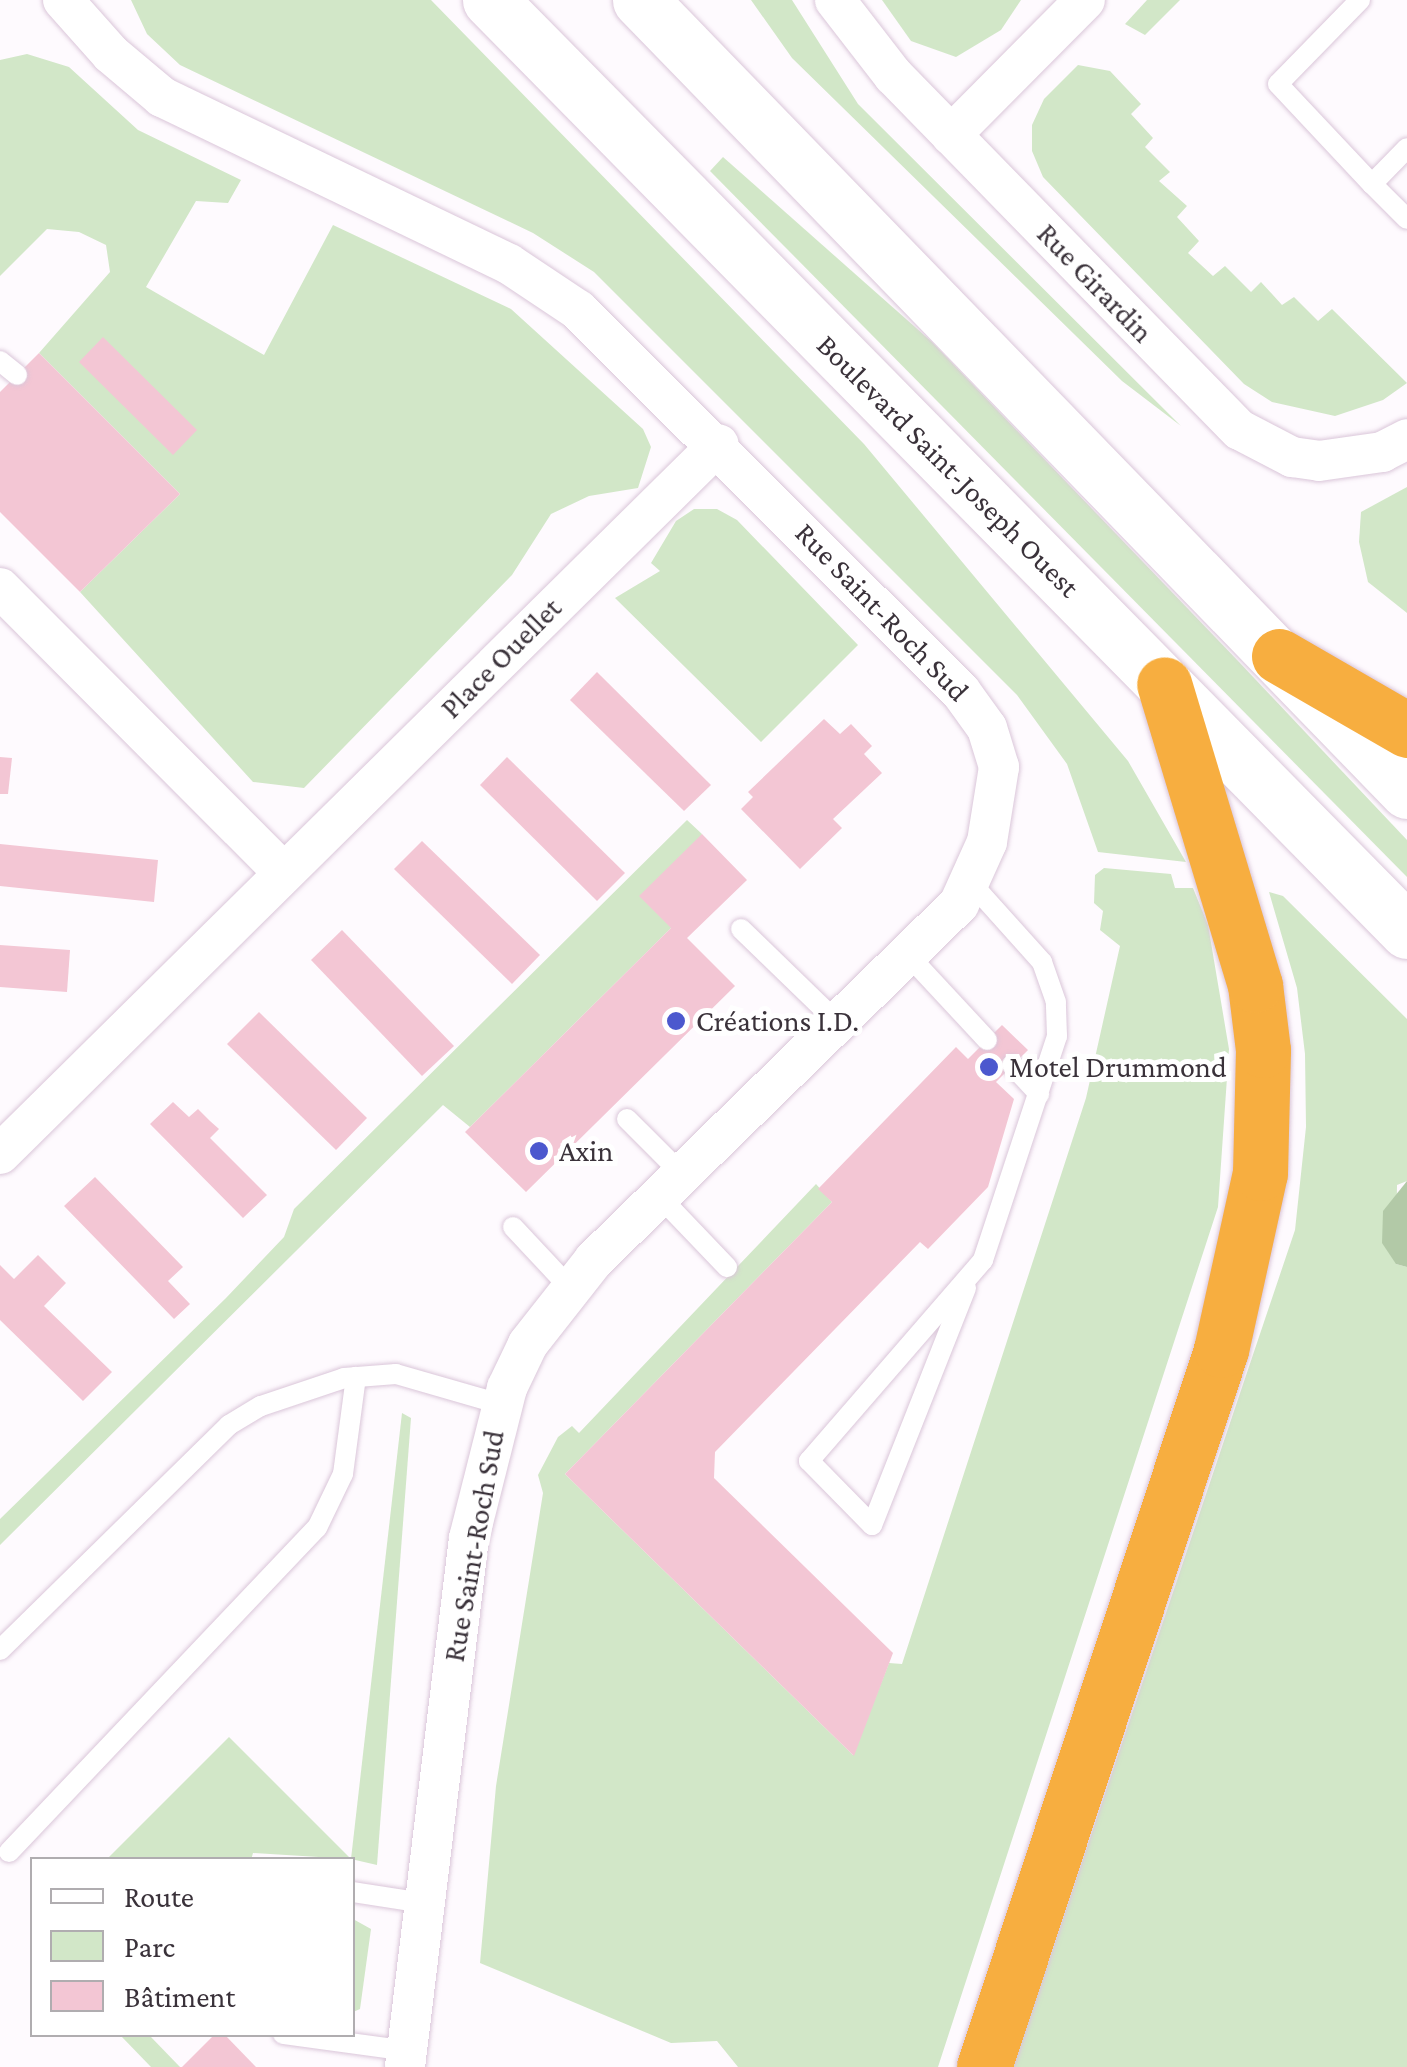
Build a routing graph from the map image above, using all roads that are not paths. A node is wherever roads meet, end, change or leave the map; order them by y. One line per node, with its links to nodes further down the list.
1 (63, 0): 12 (street, Rue Saint-Roch Sud)
2 (490, 0): 15 (main road, Boulevard Saint-Joseph Ouest)
3 (640, 0): 14 (main road)
4 (836, 0): 7 (street, Rue Girardin)
5 (1086, 0): 7 (street)
6 (1360, 0): 9 (lane)
7 (950, 134): 11 (street, Rue Girardin)
8 (1407, 148): 9 (lane)
9 (1372, 184): 10 (lane)
10 (1407, 220)
11 (1407, 439)
12 (719, 444): 18 (street, Place Ouellet); 19 (street, Rue Saint-Roch Sud)
13 (0, 588): 18 (street)
14 (1279, 656): 16 (highway); 17 (main road)
15 (1164, 684): 21 (main road, Boulevard Saint-Joseph Ouest); 42 (highway)
16 (1407, 730)
17 (1407, 791)
18 (284, 872): 28 (street, Place Ouellet)
19 (971, 884): 22 (street, Rue Saint-Roch Sud); 26 (lane)
20 (742, 929): 23 (lane)
21 (1407, 931)
22 (908, 956): 23 (street, Rue Saint-Roch Sud); 24 (lane)
23 (838, 1023): 29 (street, Rue Saint-Roch Sud)
24 (987, 1040)
25 (1012, 1065): 26 (lane)
26 (1039, 1094): 33 (lane)
27 (627, 1119): 29 (lane)
28 (0, 1154)
29 (671, 1186): 31 (lane); 32 (street, Rue Saint-Roch Sud)
30 (512, 1228): 32 (lane)
31 (727, 1266)
32 (570, 1288): 35 (street, Rue Saint-Roch Sud)
33 (966, 1288): 33 (lane)
34 (356, 1377): 35 (lane); 36 (lane); 37 (lane)
35 (500, 1404): 39 (street, Rue Saint-Roch Sud)
36 (0, 1650)
37 (9, 1852)
38 (355, 1892): 39 (lane)
39 (424, 1903): 41 (street, Rue Saint-Roch Sud)
40 (298, 2037): 41 (lane)
41 (406, 2059)
42 (984, 2067)

